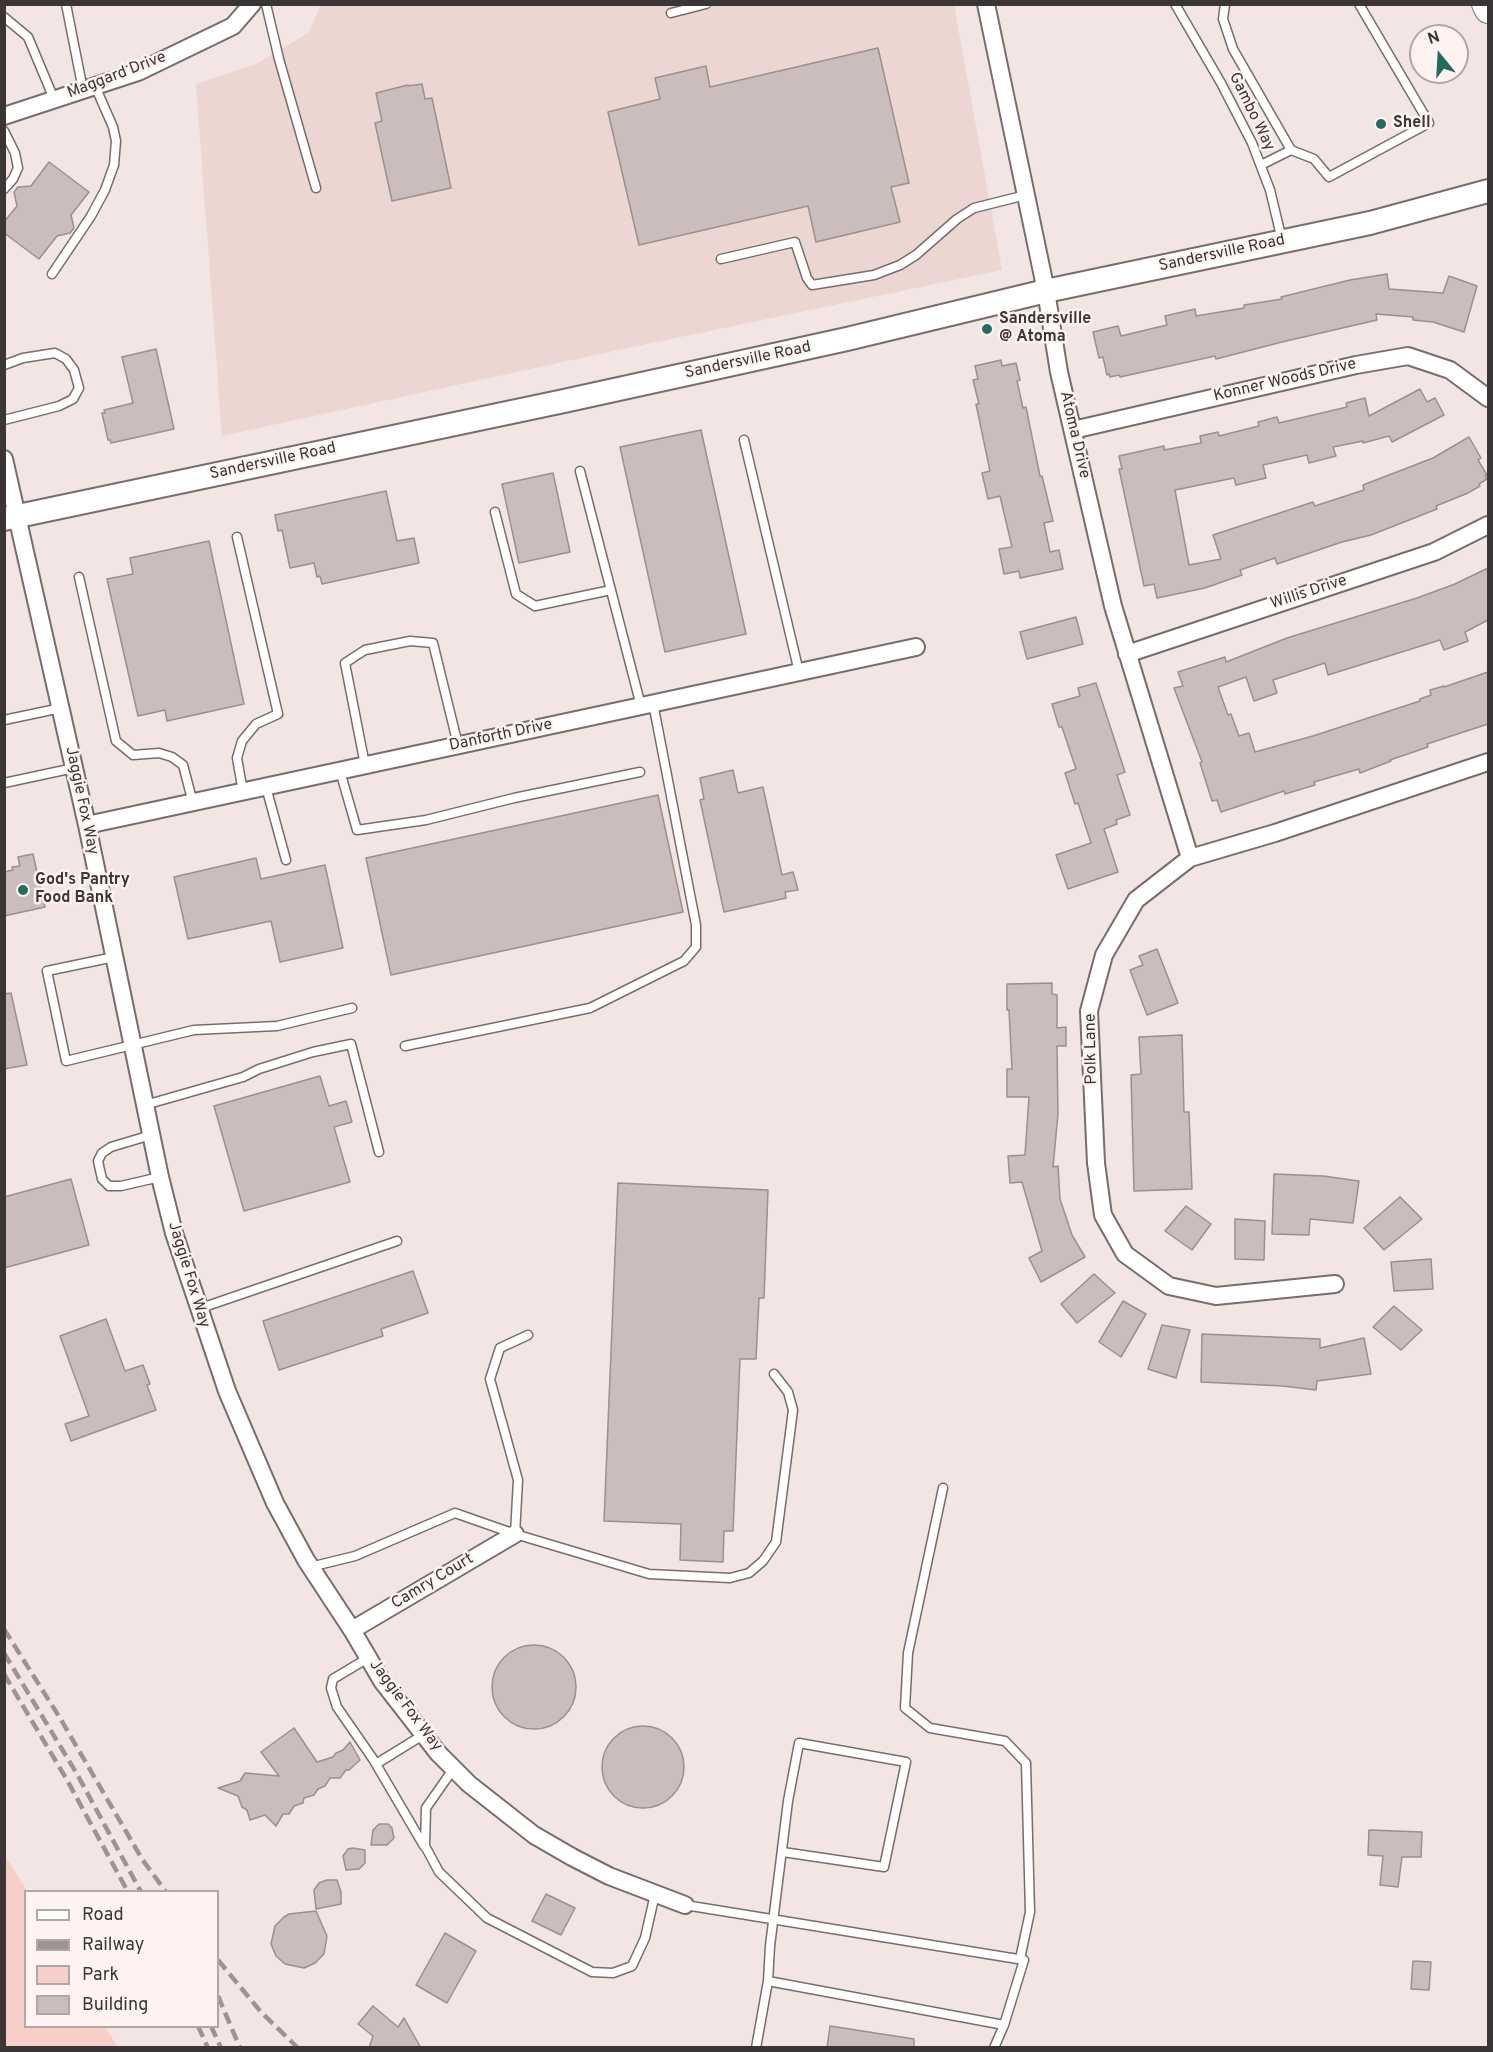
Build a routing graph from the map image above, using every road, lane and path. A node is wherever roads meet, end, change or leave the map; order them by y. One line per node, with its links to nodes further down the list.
1 (66, 4): 13 (lane)
2 (252, 4): 13 (street, Maggard Drive)
3 (266, 4): 19 (lane)
4 (706, 4): 11 (lane)
5 (986, 4): 22 (street, Atoma Drive)
6 (1175, 4): 18 (lane, Gambo Way)
7 (1225, 4): 17 (lane)
8 (1359, 4): 17 (lane)
9 (1485, 4): 10 (main road)
10 (1488, 10)
11 (671, 13)
12 (4, 17): 14 (lane)
13 (89, 88): 14 (street, Maggard Drive); 25 (lane)
14 (54, 99): 15 (street, Maggard Drive)
15 (4, 116)
16 (4, 131): 20 (lane)
17 (1291, 150): 18 (lane)
18 (1261, 165): 23 (lane, Gambo Way)
19 (316, 188)
20 (4, 189)
21 (1488, 191): 23 (street, Sandersville Road)
22 (1026, 195): 24 (lane); 26 (street, Atoma Drive)
23 (1282, 241): 26 (street, Sandersville Road)
24 (721, 259)
25 (52, 274)
26 (1046, 291): 30 (street, Atoma Drive); 35 (street, Sandersville Road)
27 (4, 365): 29 (lane)
28 (1488, 398): 30 (street, Konner Woods Drive)
29 (4, 420)
30 (1073, 430): 41 (street, Atoma Drive)
31 (744, 440): 42 (lane)
32 (4, 459): 35 (street, Jaggie Fox Way)
33 (580, 471): 39 (lane)
34 (495, 512): 39 (lane)
35 (11, 517): 44 (street, Jaggie Fox Way)
36 (1488, 525): 41 (street, Willis Drive)
37 (237, 537): 54 (lane)
38 (79, 577): 55 (lane)
39 (611, 590): 43 (lane)
40 (916, 647): 42 (street, Danforth Drive)
41 (1127, 654): 57 (street, Atoma Drive)
42 (799, 672): 43 (street, Danforth Drive)
43 (647, 705): 46 (street, Danforth Drive); 61 (lane)
44 (60, 708): 45 (lane); 49 (street, Jaggie Fox Way)
45 (4, 720)
46 (458, 745): 48 (street, Danforth Drive); 48 (lane)
47 (1488, 762): 57 (street, Polk Lane)
48 (365, 765): 50 (street, Danforth Drive)
49 (74, 768): 52 (lane); 56 (street, Jaggie Fox Way)
50 (340, 771): 51 (lane); 53 (street, Danforth Drive)
51 (640, 772)
52 (4, 783)
53 (266, 787): 54 (street, Danforth Drive); 58 (lane)
54 (243, 792): 55 (street, Danforth Drive)
55 (193, 803): 56 (street, Danforth Drive)
56 (87, 825): 59 (street, Jaggie Fox Way)
57 (1190, 858): 68 (street, Polk Lane)
58 (286, 860)
59 (114, 957): 62 (street, Jaggie Fox Way); 62 (lane)
60 (352, 1008): 62 (lane)
61 (405, 1046)
62 (133, 1047): 63 (street, Jaggie Fox Way)
63 (145, 1105): 64 (street, Jaggie Fox Way); 65 (lane)
64 (151, 1135): 66 (street, Jaggie Fox Way); 66 (lane)
65 (379, 1152)
66 (159, 1177): 69 (street, Jaggie Fox Way)
67 (397, 1241): 69 (lane)
68 (1335, 1284)
69 (198, 1309): 74 (street, Jaggie Fox Way)
70 (528, 1335): 73 (lane)
71 (774, 1374): 73 (lane)
72 (943, 1488): 85 (lane)
73 (515, 1534): 74 (lane); 75 (street, Camry Court)
74 (310, 1567): 75 (street, Jaggie Fox Way)
75 (352, 1630): 76 (street, Jaggie Fox Way)
76 (368, 1658): 77 (street, Jaggie Fox Way); 78 (lane)
77 (423, 1735): 78 (lane); 79 (street, Jaggie Fox Way)
78 (376, 1764): 80 (lane)
79 (454, 1768): 80 (lane); 82 (street, Jaggie Fox Way)
80 (425, 1846): 82 (lane)
81 (783, 1852): 81 (lane); 84 (lane)
82 (655, 1894): 83 (street, Jaggie Fox Way)
83 (685, 1905): 84 (lane)
84 (775, 1918): 85 (lane); 86 (lane)
85 (1020, 1959): 87 (lane)
86 (768, 1981): 87 (lane); 88 (lane)
87 (1004, 2025): 89 (lane)
88 (756, 2048)
89 (994, 2048)

